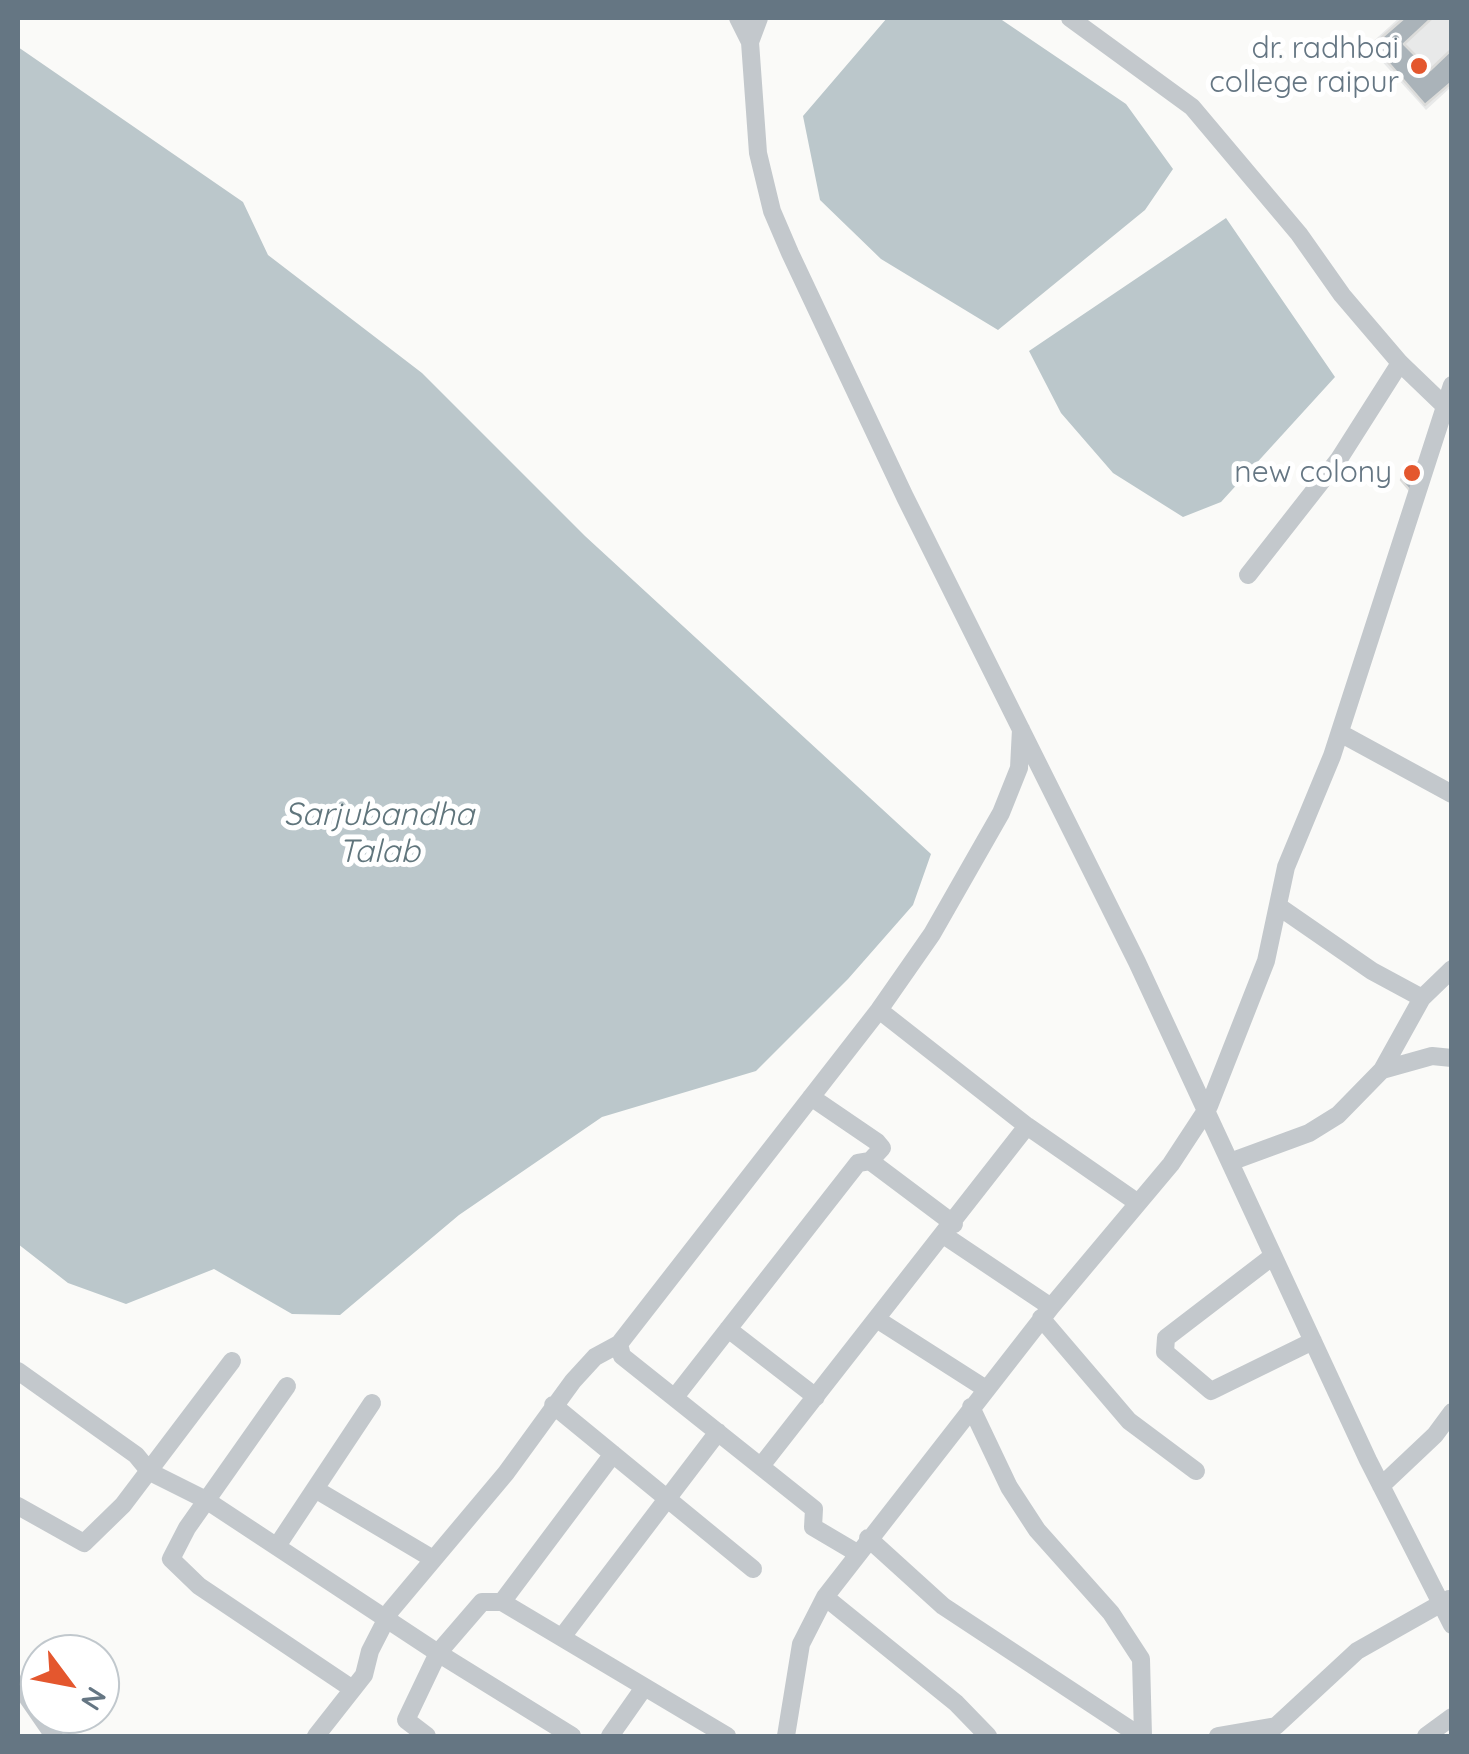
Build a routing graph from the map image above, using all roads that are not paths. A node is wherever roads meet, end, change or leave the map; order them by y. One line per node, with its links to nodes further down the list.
1 (738, 18): 4 (street)
2 (759, 18): 4 (street)
3 (1070, 18): 5 (street)
4 (750, 42): 9 (street)
5 (1400, 363): 7 (street); 8 (street)
6 (1452, 386): 7 (street)
7 (1449, 410): 10 (street)
8 (1248, 574)
9 (1021, 727): 15 (street); 19 (street)
10 (1340, 733): 11 (street); 12 (street)
11 (1452, 794)
12 (1278, 906): 14 (street); 19 (street)
13 (1452, 970): 14 (street)
14 (1422, 998): 17 (street)
15 (879, 1010): 18 (street); 20 (street)
16 (1452, 1058): 17 (street)
17 (1382, 1070): 22 (street)
18 (811, 1097): 21 (street); 30 (street)
19 (1205, 1112): 22 (street); 23 (street)
20 (1027, 1126): 23 (street); 24 (street)
21 (870, 1161): 24 (street); 28 (street)
22 (1230, 1162): 25 (street)
23 (1138, 1203): 26 (street)
24 (949, 1230): 26 (street); 27 (street)
25 (1273, 1256): 29 (street); 29 (street)
26 (1046, 1313): 34 (street); 44 (street)
27 (878, 1320): 34 (street); 35 (street)
28 (728, 1329): 35 (street); 36 (street)
29 (1313, 1341): 46 (street)
30 (619, 1344): 36 (street); 38 (street)
31 (232, 1361): 45 (street)
32 (18, 1371): 45 (street)
33 (287, 1386): 49 (street)
34 (986, 1389): 39 (street)
35 (816, 1397): 43 (street)
36 (675, 1398): 41 (street)
37 (372, 1403): 47 (street)
38 (554, 1405): 42 (street); 53 (street)
39 (971, 1407): 52 (street); 75 (street)
40 (1452, 1412): 46 (street)
41 (718, 1432): 43 (street); 48 (street)
42 (612, 1454): 48 (street); 57 (street)
43 (761, 1466): 52 (street)
44 (1196, 1471)
45 (150, 1472): 49 (street); 50 (street)
46 (1381, 1486): 56 (street)
47 (315, 1489): 51 (street); 53 (street)
48 (667, 1498): 54 (street); 60 (street)
49 (206, 1500): 51 (street); 63 (street)
50 (18, 1506)
51 (276, 1546): 58 (street)
52 (862, 1546): 55 (street); 75 (street)
53 (433, 1559): 58 (street)
54 (752, 1569)
55 (826, 1597): 73 (street); 74 (street)
56 (1446, 1601): 59 (street); 66 (street)
57 (502, 1602): 60 (street); 61 (street)
58 (384, 1620): 61 (street); 63 (street)
59 (1452, 1624)
60 (562, 1636): 64 (street)
61 (438, 1653): 69 (street); 70 (street)
62 (18, 1684): 67 (street)
63 (351, 1688): 68 (street)
64 (643, 1689): 71 (street); 72 (street)
65 (1452, 1717): 77 (street)
66 (1256, 1734): 76 (street)
67 (54, 1736)
68 (316, 1736)
69 (428, 1736)
70 (572, 1736)
71 (610, 1736)
72 (727, 1736)
73 (786, 1736)
74 (988, 1736)
75 (1141, 1736)
76 (1218, 1736)
77 (1426, 1736)

